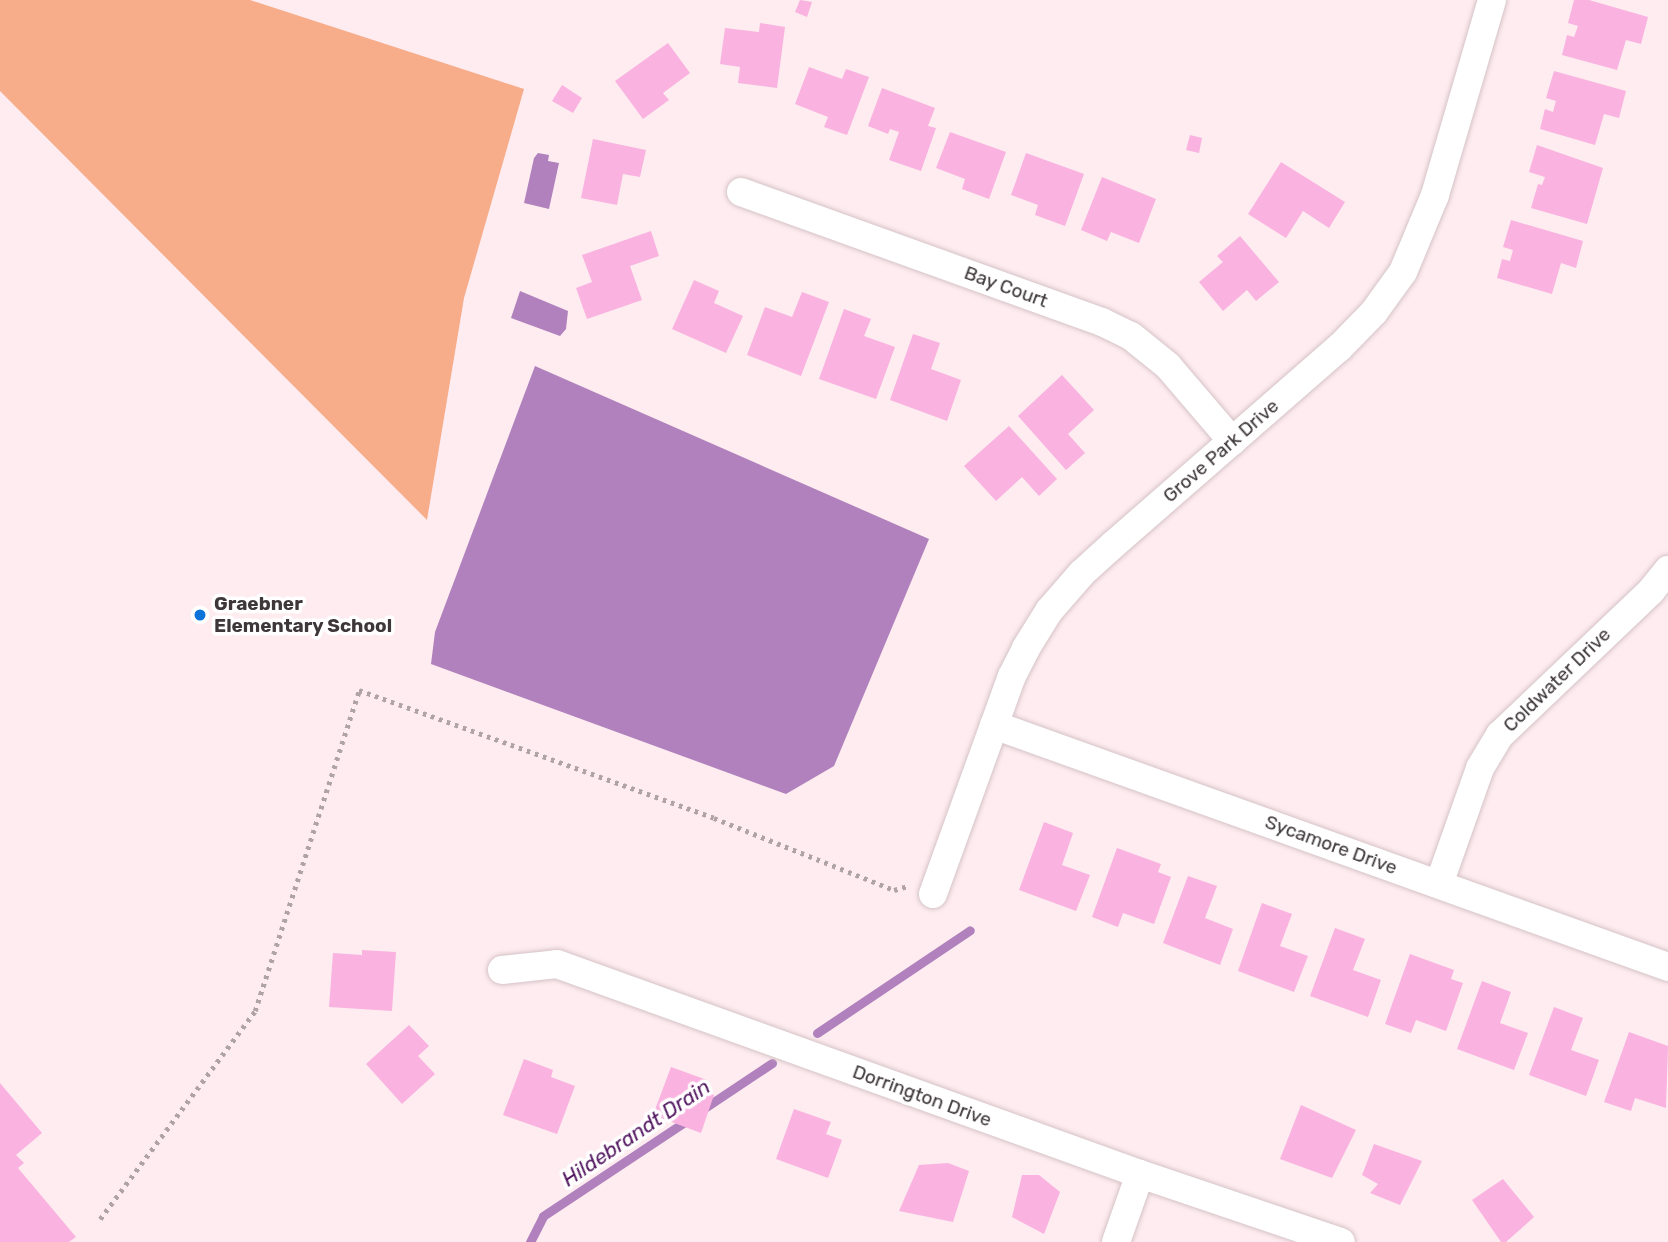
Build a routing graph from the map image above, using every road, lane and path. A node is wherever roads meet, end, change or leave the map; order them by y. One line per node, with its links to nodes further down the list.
1 (1492, 0): 3 (street, Grove Park Drive)
2 (741, 192): 3 (street, Bay Court)
3 (1233, 441): 5 (street, Grove Park Drive)
4 (1668, 570): 6 (street, Coldwater Drive)
5 (994, 725): 6 (street, Sycamore Drive); 7 (street, Grove Park Drive)
6 (1439, 884): 8 (street, Sycamore Drive)
7 (921, 890): 11 (path)
8 (1668, 967)
9 (502, 970): 10 (street, Dorrington Drive)
10 (1140, 1174): 12 (street); 13 (street, Dorrington Drive)
11 (100, 1219)
12 (1115, 1242)
13 (1341, 1242)

